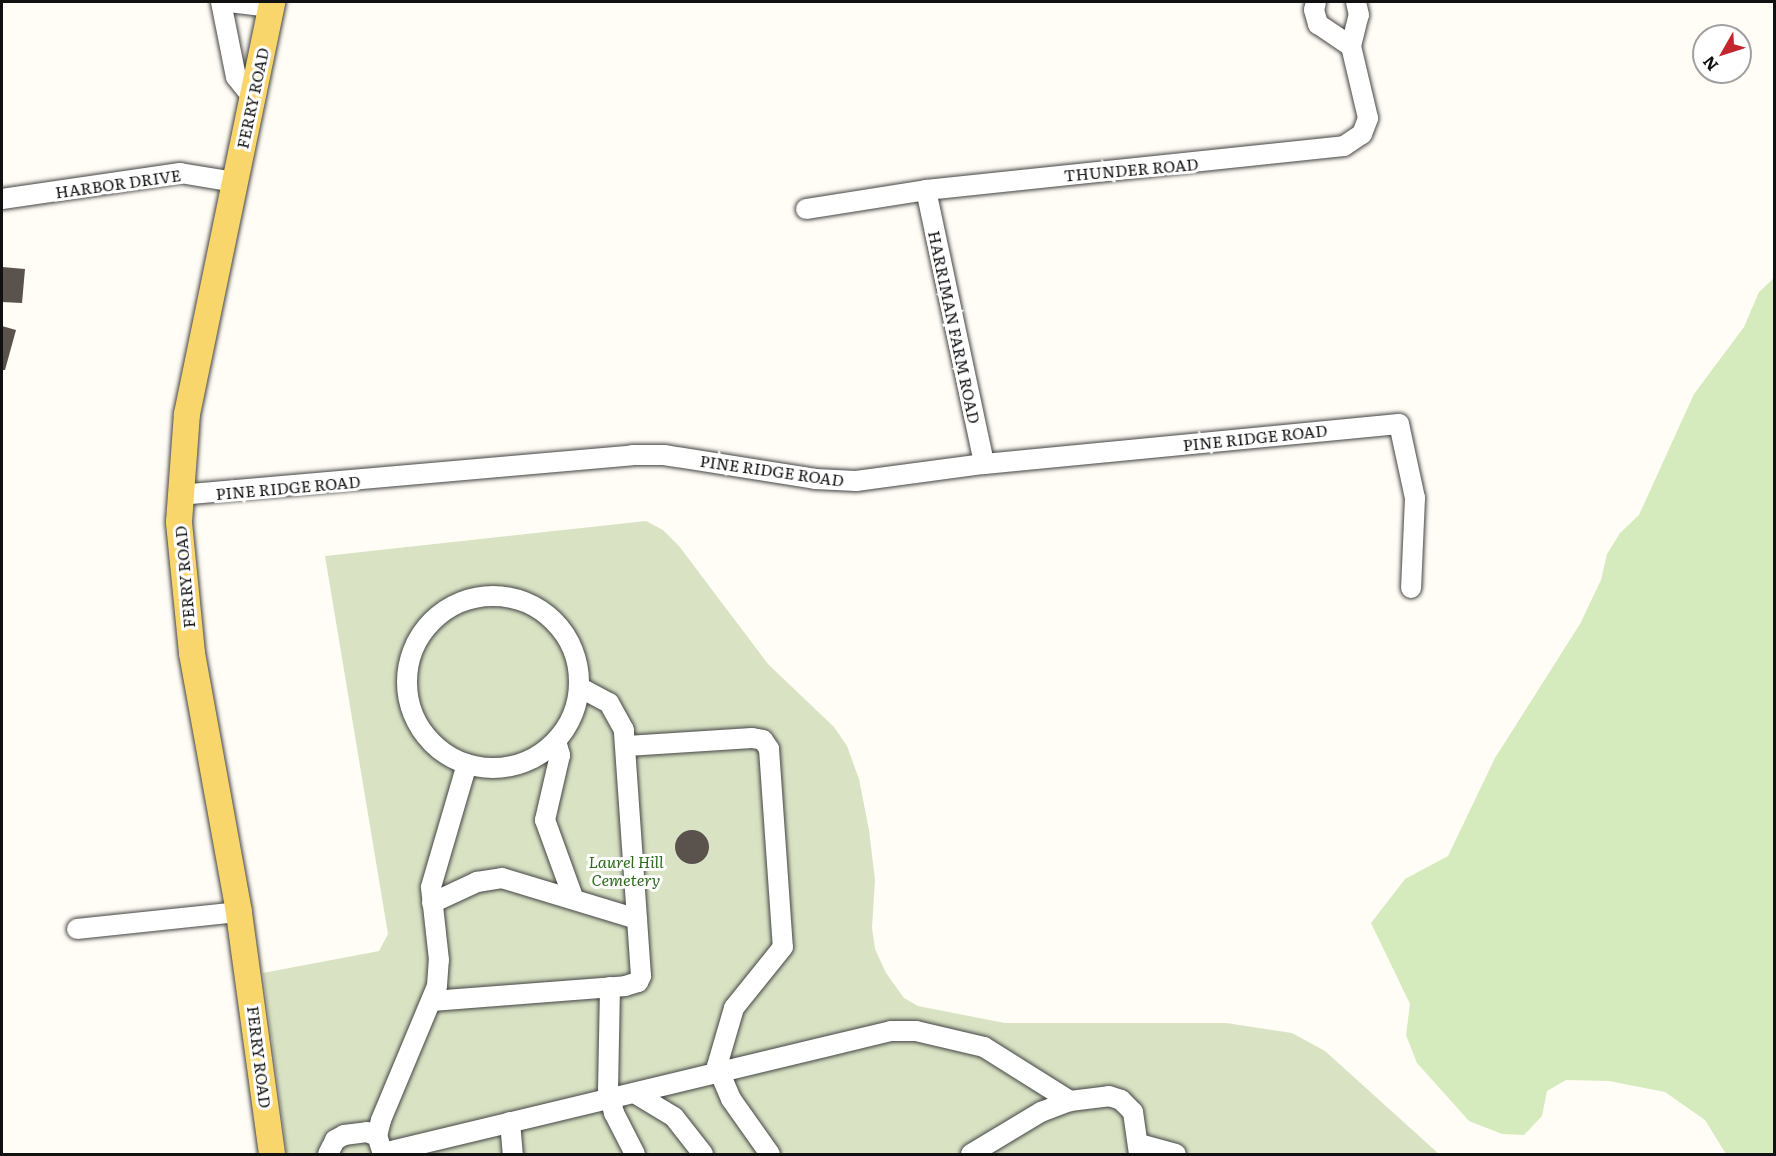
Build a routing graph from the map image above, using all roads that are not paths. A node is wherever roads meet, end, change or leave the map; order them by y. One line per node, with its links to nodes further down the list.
1 (221, 2): 7 (street)
2 (229, 2): 5 (street)
3 (1316, 2): 6 (street)
4 (1356, 2): 6 (street, THUNDER ROAD)
5 (271, 4): 7 (main road, FERRY ROAD)
6 (1351, 46): 9 (street, THUNDER ROAD)
7 (252, 97): 8 (main road, FERRY ROAD)
8 (234, 182): 10 (street, HARBOR DRIVE); 13 (main road, FERRY ROAD)
9 (927, 190): 11 (street, THUNDER ROAD); 12 (street, HARRIMAN FARM ROAD)
10 (2, 199)
11 (806, 209)
12 (984, 464): 13 (street, PINE RIDGE ROAD); 14 (street, PINE RIDGE ROAD)
13 (179, 495): 21 (main road, FERRY ROAD)
14 (1411, 588)
15 (579, 687): 16 (street); 17 (street); 18 (street)
16 (556, 741): 18 (street); 19 (street)
17 (627, 746): 22 (street); 26 (street)
18 (467, 764): 20 (street)
19 (573, 897): 20 (street); 22 (street)
20 (432, 903): 25 (street)
21 (239, 912): 23 (street); 33 (main road, FERRY ROAD)
22 (637, 918): 24 (street)
23 (77, 929)
24 (610, 987): 25 (street); 28 (street)
25 (432, 1001): 31 (street)
26 (718, 1074): 27 (street); 29 (street); 38 (street)
27 (636, 1094): 28 (street); 37 (street)
28 (610, 1100): 30 (street); 36 (street)
29 (1070, 1101): 32 (street); 39 (street)
30 (510, 1122): 31 (street); 35 (street)
31 (381, 1148): 34 (street)
32 (1139, 1149): 40 (street)
33 (272, 1155)
34 (328, 1155)
35 (513, 1155)
36 (635, 1155)
37 (703, 1155)
38 (770, 1155)
39 (971, 1155)
40 (1176, 1155)

